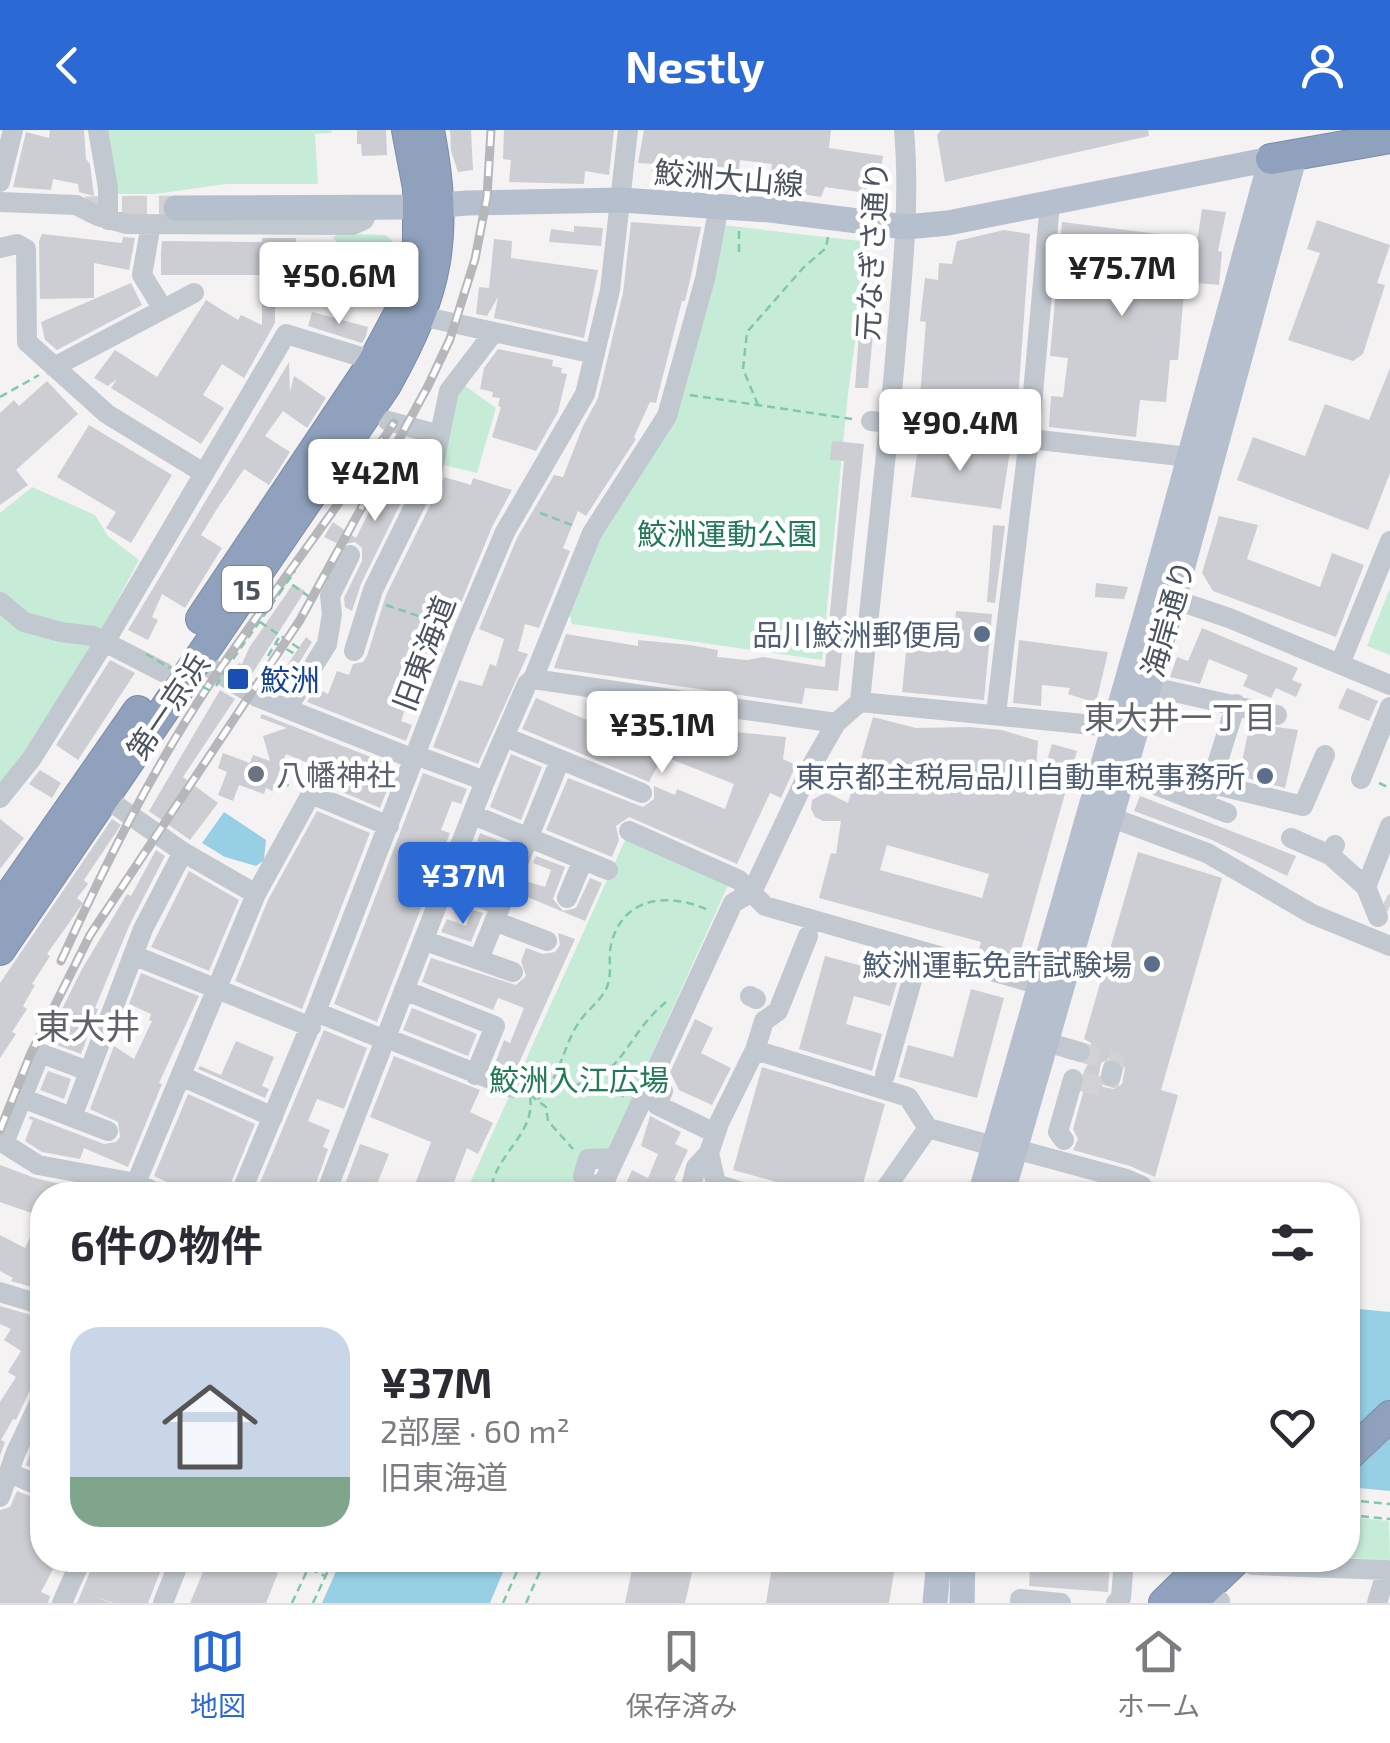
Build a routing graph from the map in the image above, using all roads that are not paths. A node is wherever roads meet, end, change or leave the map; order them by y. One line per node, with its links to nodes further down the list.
1 (13, 130): 10 (street)
2 (98, 130): 18 (street)
3 (406, 130): 15 (highway, 第一京浜 / 15)
4 (428, 130): 15 (highway, 第一京浜 / 15)
5 (628, 130): 11 (street, 旧東海道)
6 (904, 130): 20 (street, 元なぎさ通り)
7 (1331, 130): 9 (highway)
8 (1390, 138): 9 (highway)
9 (1287, 144): 13 (main road, 鮫洲大山線); 33 (main road, 海岸通り); 37 (main road, 海岸通り)
10 (0, 182)
11 (621, 200): 14 (main road, 鮫洲大山線); 15 (main road, 鮫洲大山線); 26 (street, 旧東海道)
12 (0, 202): 18 (street)
13 (1050, 202): 20 (main road, 鮫洲大山線); 32 (street)
14 (719, 206): 20 (main road, 鮫洲大山線); 44 (street)
15 (430, 207): 17 (main road, 鮫洲大山線); 24 (highway, 第一京浜 / 15); 27 (highway, 第一京浜 / 15)
16 (176, 208): 17 (main road, 鮫洲大山線)
17 (369, 208): 19 (street)
18 (108, 220): 19 (street)
19 (151, 224): 23 (street)
20 (906, 227): 30 (street, 元なぎさ通り)
21 (0, 248): 28 (street)
22 (194, 292): 23 (street)
23 (164, 309): 28 (street)
24 (421, 316): 25 (street); 41 (highway, 第一京浜 / 15)
25 (494, 332): 26 (street); 31 (street)
26 (596, 354): 58 (street, 旧東海道)
27 (372, 364): 34 (street); 42 (highway, 第一京浜 / 15)
28 (54, 367): 34 (street)
29 (388, 421): 31 (street)
30 (871, 421): 32 (street); 47 (street, 元なぎさ通り)
31 (440, 436): 40 (street)
32 (1029, 438): 33 (street); 51 (street)
33 (1189, 457): 37 (main road, 海岸通り)
34 (202, 472): 39 (street)
35 (1390, 541): 43 (street)
36 (350, 555): 40 (street)
37 (1163, 596): 43 (street); 46 (main road, 海岸通り); 54 (main road, 海岸通り)
38 (0, 602): 39 (street)
39 (105, 642): 42 (street); 66 (street)
40 (340, 647): 49 (street)
41 (198, 660): 49 (street); 65 (highway, 第一京浜 / 15)
42 (155, 663): 85 (highway, 第一京浜 / 15)
43 (1340, 664): 45 (street)
44 (534, 679): 53 (street); 55 (street)
45 (1390, 685)
46 (1148, 686): 48 (street); 60 (main road, 海岸通り)
47 (860, 702): 51 (street); 53 (street)
48 (1236, 704): 52 (street); 63 (street)
49 (288, 707): 58 (street)
50 (1390, 707): 56 (street)
51 (996, 714): 54 (street)
52 (1277, 715)
53 (836, 723): 81 (street)
54 (1113, 727): 96 (main road, 海岸通り)
55 (505, 737): 59 (street); 62 (street)
56 (1375, 750): 61 (street)
57 (1325, 756): 68 (street)
58 (415, 757): 62 (street); 72 (street, 旧東海道)
59 (560, 760): 64 (street); 75 (street)
60 (1122, 772): 67 (street); 71 (main road, 海岸通り)
61 (1367, 780)
62 (486, 781): 70 (street)
63 (1212, 784): 67 (street); 68 (street)
64 (642, 793)
65 (104, 797): 76 (street); 91 (highway, 第一京浜 / 15)
66 (0, 798)
67 (1204, 804): 69 (street)
68 (1303, 806): 80 (street)
69 (1227, 813)
70 (473, 814): 75 (street); 79 (street)
71 (1110, 817): 90 (street); 101 (main road, 海岸通り)
72 (389, 826): 82 (street); 99 (street, 旧東海道)
73 (629, 830): 81 (street)
74 (1389, 836): 80 (street)
75 (528, 838): 77 (street); 86 (street)
76 (183, 852): 82 (street); 93 (street)
77 (582, 860): 78 (street); 83 (street)
78 (608, 870)
79 (445, 885): 86 (street); 88 (street)
80 (1366, 887): 84 (street); 84 (street)
81 (752, 892): 92 (street); 120 (street)
82 (256, 894): 97 (street)
83 (567, 898)
84 (1384, 903)
85 (0, 910)
86 (497, 913): 89 (street); 94 (street)
87 (808, 936): 102 (street)
88 (423, 940): 94 (street); 98 (street)
89 (547, 941)
90 (1390, 946)
91 (0, 950)
92 (920, 952): 96 (street); 107 (street)
93 (135, 956): 97 (street); 105 (street)
94 (479, 959): 95 (street)
95 (512, 972)
96 (1040, 985): 119 (main road, 海岸通り)
97 (218, 989): 99 (street); 108 (street)
98 (404, 990): 100 (street); 106 (street)
99 (314, 1019): 100 (street); 113 (street, 旧東海道)
100 (386, 1039): 106 (street); 124 (street)
101 (1046, 1042): 103 (street); 104 (main road, 海岸通り)
102 (754, 1050): 114 (street); 118 (street)
103 (1080, 1052)
104 (1038, 1068): 116 (street); 119 (main road, 海岸通り)
105 (88, 1072): 111 (street); 112 (street)
106 (475, 1074): 109 (street)
107 (885, 1074)
108 (182, 1076): 113 (street); 122 (street)
109 (513, 1088)
110 (663, 1091): 118 (street)
111 (22, 1098): 112 (street); 117 (street)
112 (72, 1117): 115 (street)
113 (273, 1118): 123 (street, 旧東海道)
114 (928, 1128): 119 (street); 127 (street)
115 (108, 1131)
116 (1064, 1140)
117 (2, 1142): 121 (street)
118 (712, 1143): 125 (street); 126 (street)
119 (1004, 1148): 128 (main road, 海岸通り); 129 (main road, 海岸通り); 130 (street)
120 (612, 1158)
121 (105, 1182)
122 (137, 1182)
123 (246, 1182)
124 (330, 1182)
125 (692, 1182)
126 (716, 1182)
127 (890, 1182)
128 (987, 1182)
129 (1003, 1182)
130 (1133, 1182)
131 (0, 1292): 132 (street)
132 (30, 1301)
133 (1390, 1392): 135 (highway)
134 (1390, 1416): 137 (highway)
135 (1360, 1420)
136 (30, 1422): 138 (street)
137 (1360, 1445)
138 (10, 1473): 139 (street); 140 (street)
139 (30, 1482)
140 (0, 1497)
141 (1360, 1569): 158 (street)
142 (76, 1572): 150 (street)
143 (175, 1572): 151 (street)
144 (939, 1572): 152 (main road)
145 (962, 1572): 153 (main road)
146 (1123, 1572): 156 (street)
147 (1196, 1572): 157 (highway)
148 (1229, 1572): 149 (highway)
149 (1210, 1602)
150 (62, 1603)
151 (163, 1603)
152 (935, 1603)
153 (962, 1603)
154 (1020, 1603): 155 (street)
155 (1061, 1603)
156 (1116, 1603)
157 (1164, 1603)
158 (1377, 1603)

